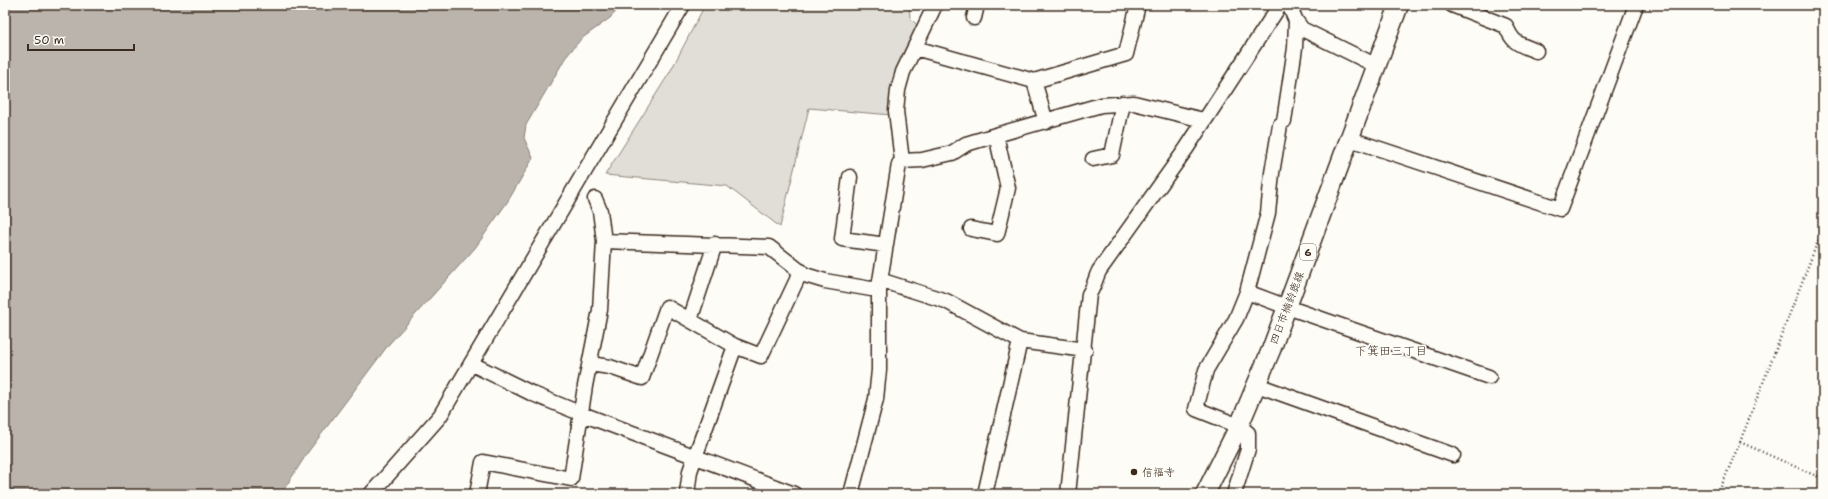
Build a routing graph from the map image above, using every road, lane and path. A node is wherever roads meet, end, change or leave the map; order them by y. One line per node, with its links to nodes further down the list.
1 (683, 5): 36 (street)
2 (935, 5): 10 (street)
3 (1138, 5): 13 (street)
4 (1280, 5): 15 (street)
5 (1289, 5): 9 (street)
6 (1399, 5): 12 (main road, 四日市楠鈴鹿線 / 6)
7 (1452, 5): 11 (street)
8 (1636, 5): 18 (street)
9 (1296, 21): 12 (street); 30 (street)
10 (915, 48): 13 (street); 20 (street)
11 (1536, 51)
12 (1377, 66): 18 (main road, 四日市楠鈴鹿線 / 6)
13 (1034, 81): 16 (street)
14 (1123, 103): 15 (street); 16 (street); 19 (street)
15 (1203, 120): 35 (street)
16 (1046, 122): 17 (street)
17 (996, 135): 20 (street); 24 (street)
18 (1350, 139): 31 (main road, 四日市楠鈴鹿線 / 6)
19 (1093, 159)
20 (902, 160): 27 (street)
21 (850, 177): 27 (street)
22 (595, 199): 25 (street)
23 (1823, 228): 42 (path)
24 (971, 229)
25 (604, 241): 26 (street); 37 (street)
26 (715, 244): 28 (street); 32 (street)
27 (886, 245): 29 (street)
28 (801, 271): 29 (street); 34 (street)
29 (879, 287): 33 (street); 50 (street)
30 (1247, 292): 31 (street); 41 (street)
31 (1287, 308): 38 (street); 39 (main road, 四日市楠鈴鹿線 / 6)
32 (690, 320): 34 (street); 37 (street)
33 (1020, 341): 35 (street); 51 (street)
34 (735, 346): 44 (street)
35 (1085, 350): 52 (street)
36 (472, 364): 40 (street); 46 (street)
37 (590, 364): 40 (street)
38 (1489, 377)
39 (1257, 385): 41 (main road, 四日市楠鈴鹿線 / 6); 43 (street)
40 (582, 414): 44 (street); 47 (street)
41 (1239, 426): 53 (main road, 四日市楠鈴鹿線 / 6); 54 (street)
42 (1740, 442): 45 (path); 55 (path)
43 (1453, 454)
44 (695, 457): 48 (street); 49 (street)
45 (1823, 479)
46 (370, 494)
47 (477, 494)
48 (687, 494)
49 (794, 494)
50 (851, 494)
51 (985, 494)
52 (1068, 494)
53 (1205, 494)
54 (1234, 494)
55 (1718, 494)

